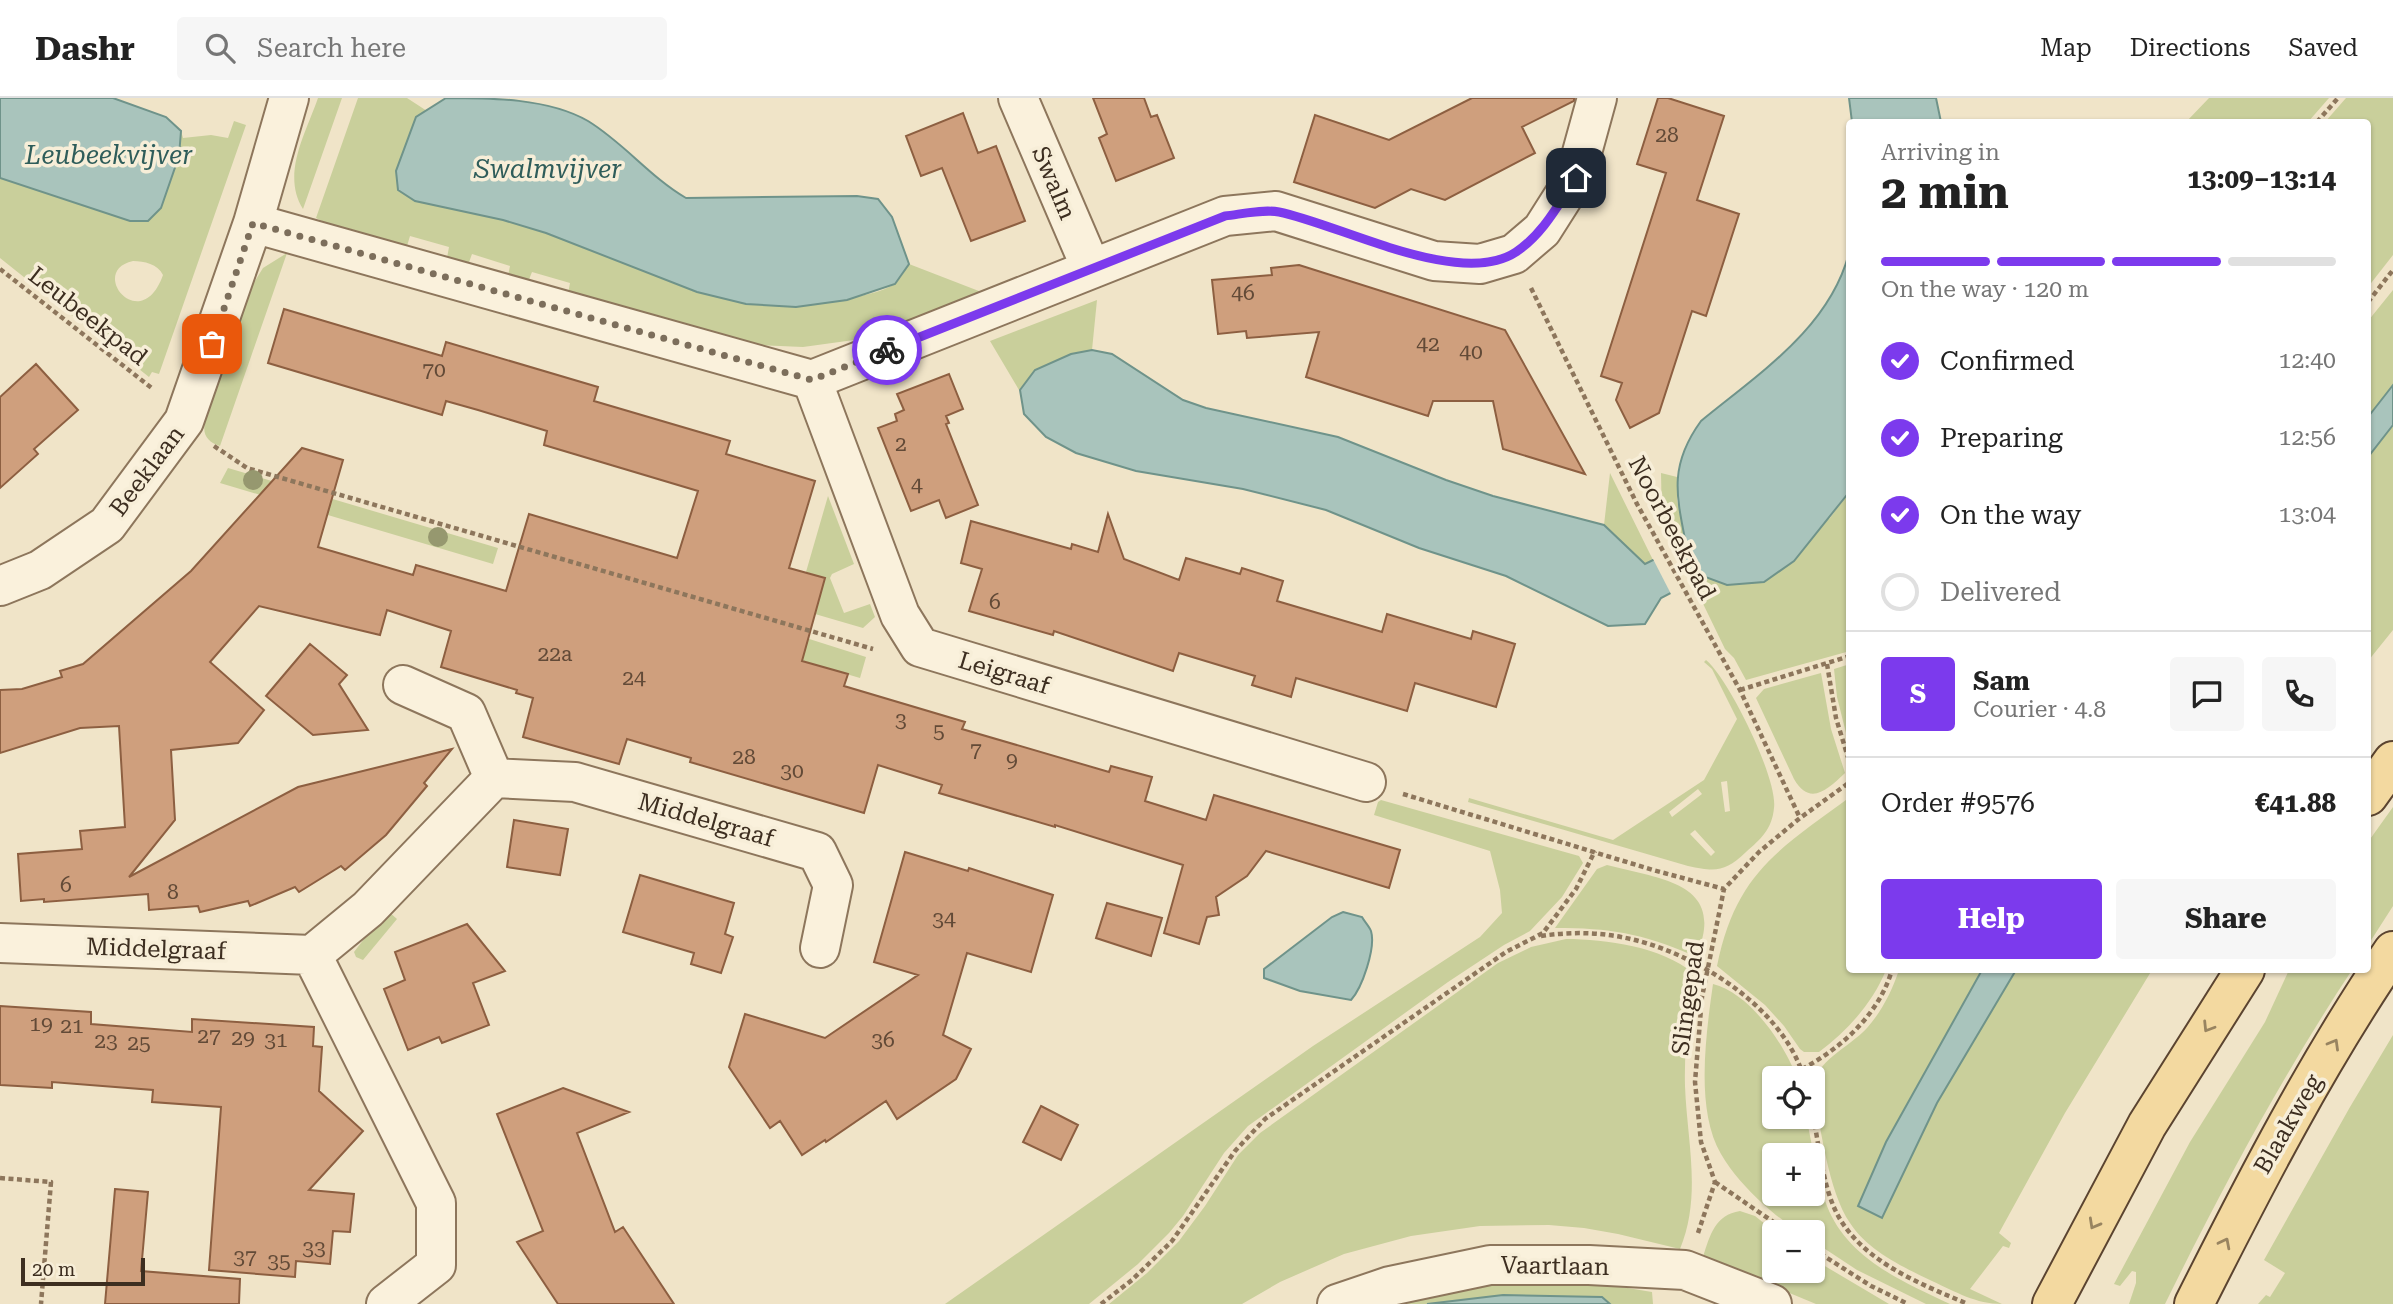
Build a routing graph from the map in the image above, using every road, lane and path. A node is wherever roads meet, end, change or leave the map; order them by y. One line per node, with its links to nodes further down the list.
1 (289, 98): 6 (street, Beeklaan)
2 (1018, 98): 8 (street, Swalm)
3 (1597, 98): 7 (street)
4 (2338, 98): 5 (path)
5 (2320, 119)
6 (253, 223): 12 (street); 13 (street, Beeklaan)
7 (1514, 254): 8 (street); 19 (path, Noorbeekpad)
8 (1091, 268): 12 (street)
9 (0, 269): 13 (path, Leubeekpad)
10 (2393, 270): 11 (path)
11 (2371, 298)
12 (812, 380): 15 (street)
13 (185, 420): 14 (street, Beeklaan); 15 (path, Leubeekpad)
14 (0, 586)
15 (920, 647): 23 (street, Leigraaf)
16 (1846, 657): 17 (path)
17 (1827, 664): 19 (path); 20 (path)
18 (403, 685): 22 (street)
19 (1740, 690): 26 (path, Noorbeekpad)
20 (1846, 751)
21 (2393, 761): 25 (main road)
22 (494, 778): 31 (street, Middelgraaf); 33 (street)
23 (1366, 782): 27 (path)
24 (1846, 785): 26 (path)
25 (2371, 792)
26 (1800, 818): 28 (path)
27 (1595, 852): 28 (path); 29 (path)
28 (1724, 889): 34 (path, Slingepad)
29 (1537, 937): 34 (path); 48 (path)
30 (0, 943): 33 (street, Middelgraaf)
31 (820, 948)
32 (2393, 951): 53 (main road, Blaakweg, one-way to 32)
33 (312, 955): 47 (street)
34 (1707, 971): 37 (path); 41 (path, Slingepad)
35 (1891, 973): 38 (path)
36 (2243, 973): 45 (main road, one-way to 45)
37 (1800, 1066)
38 (1807, 1066)
39 (1816, 1129): 52 (path)
40 (0, 1178): 46 (path)
41 (1715, 1182): 42 (path); 44 (path)
42 (1770, 1220)
43 (1825, 1257): 51 (path)
44 (1685, 1270): 49 (street, Vaartlaan); 50 (street, Vaartlaan)
45 (2055, 1295)
46 (41, 1304)
47 (386, 1304)
48 (1101, 1304)
49 (1337, 1304)
50 (1772, 1304)
51 (1908, 1304)
52 (1968, 1304)
53 (2194, 1304)

